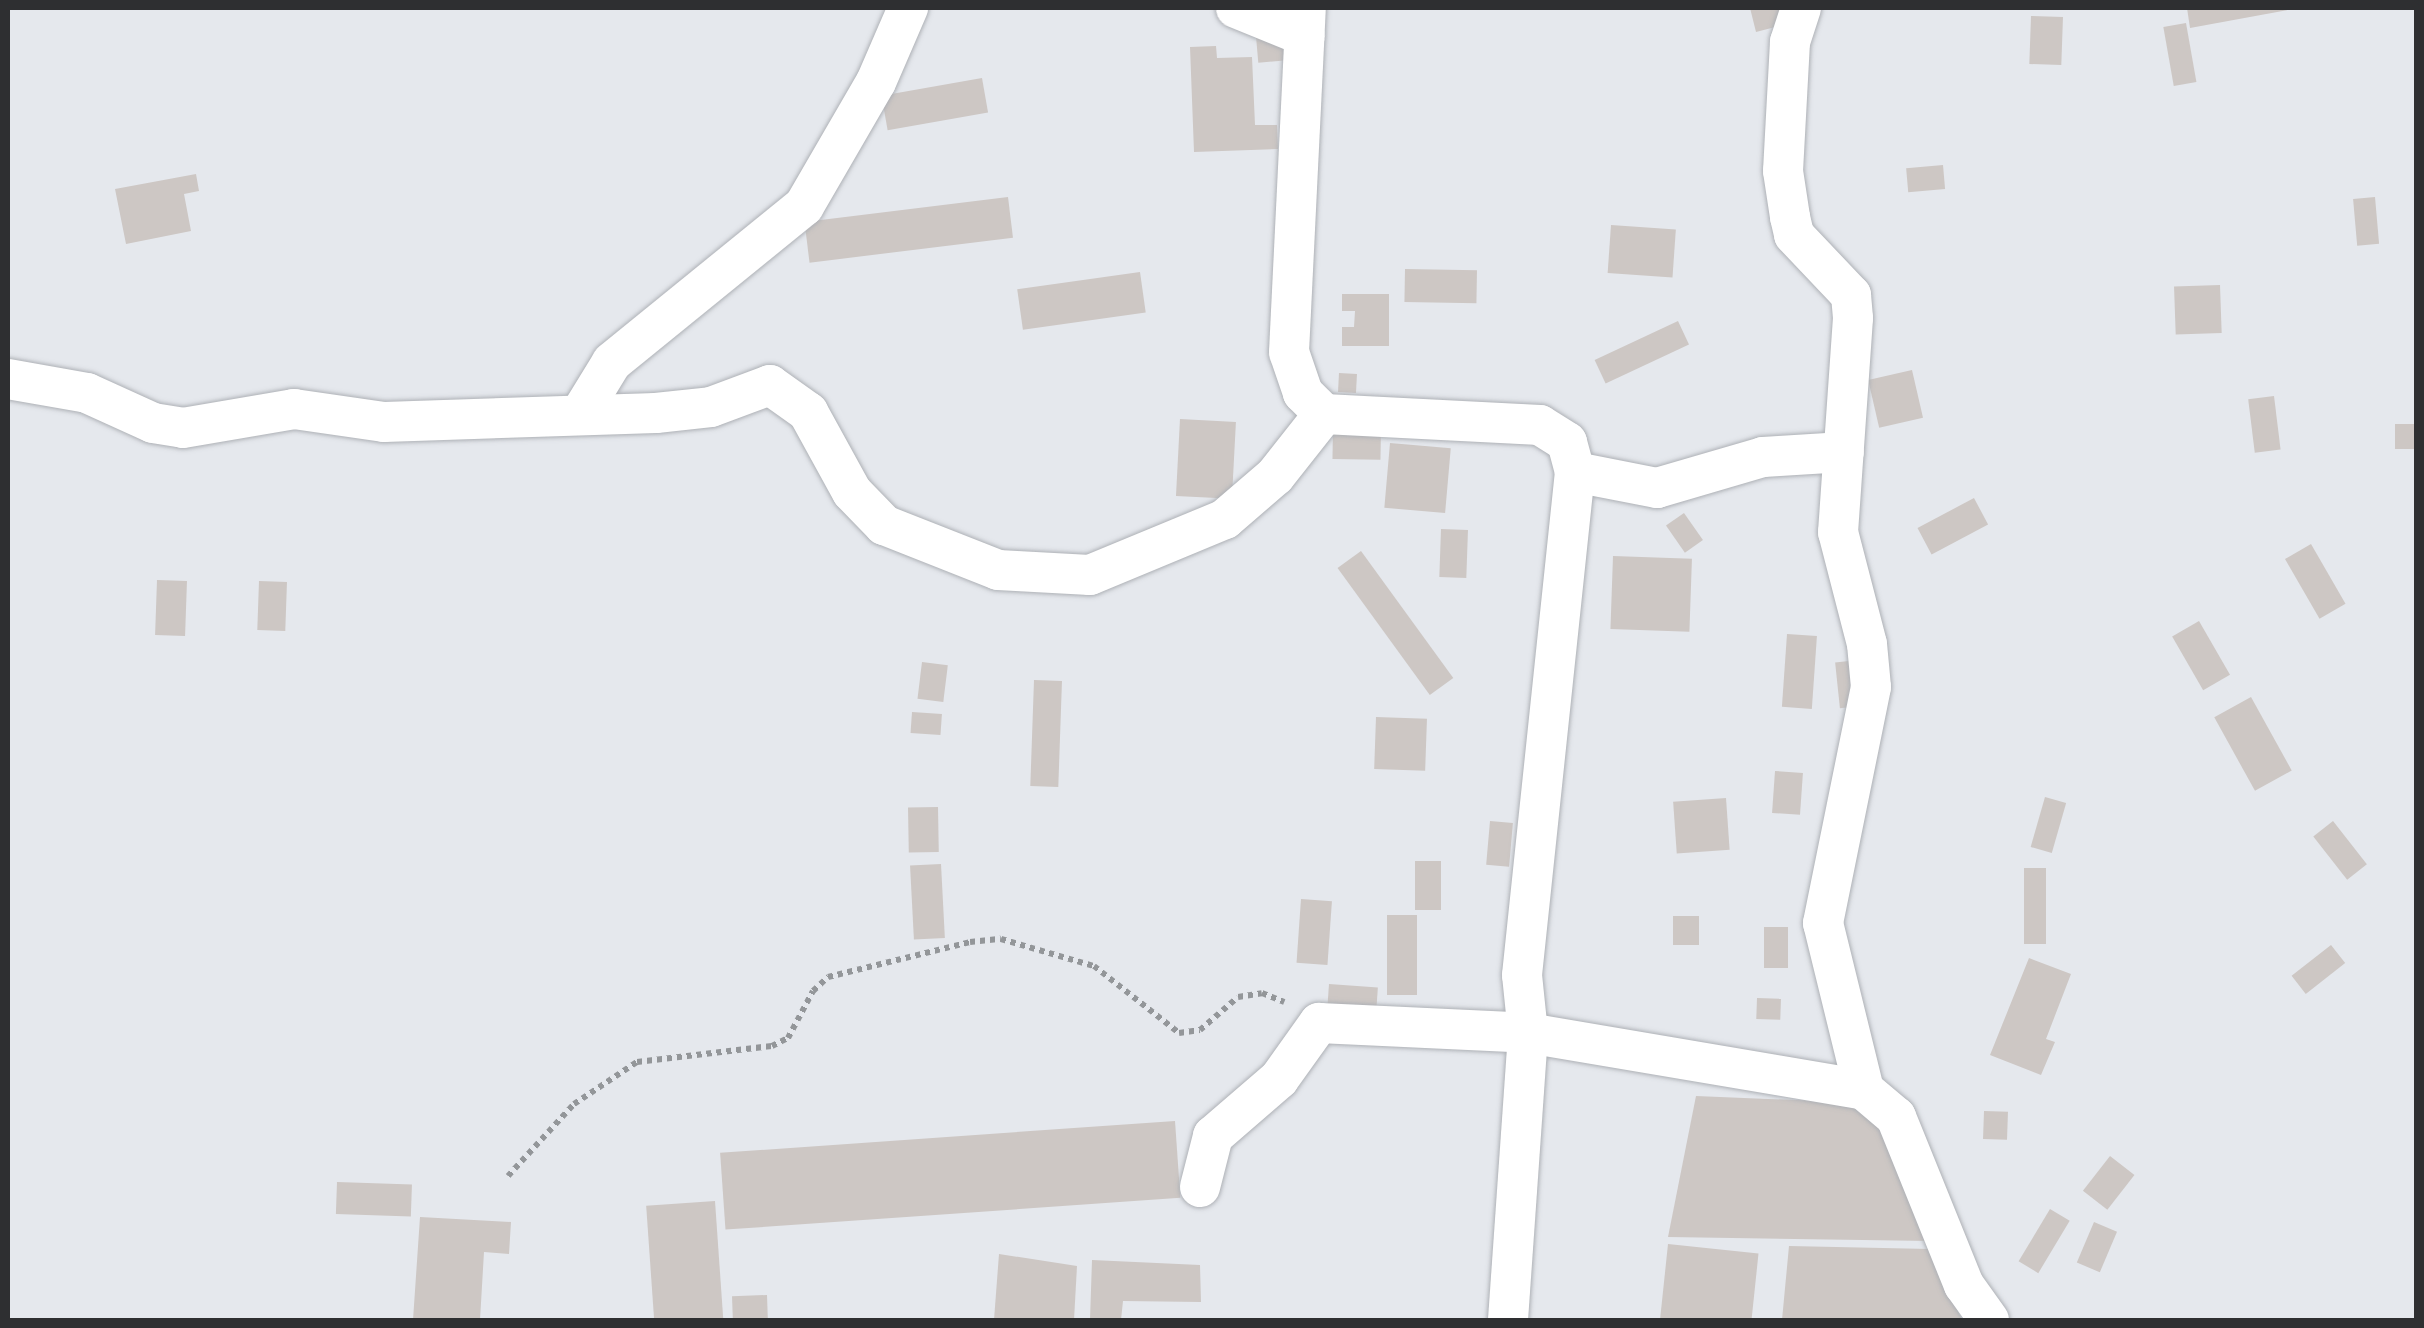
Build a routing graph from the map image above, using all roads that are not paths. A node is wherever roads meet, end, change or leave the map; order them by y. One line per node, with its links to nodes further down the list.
1 (908, 8): 6 (street)
2 (1236, 8): 4 (street)
3 (1801, 8): 8 (street)
4 (1306, 22): 7 (street)
5 (8, 379): 6 (street)
6 (582, 411): 7 (street)
7 (1324, 414): 9 (street)
8 (1844, 452): 9 (street); 11 (street)
9 (1575, 472): 10 (street)
10 (1528, 1032): 11 (street); 12 (street); 13 (street)
11 (1864, 1090): 14 (street)
12 (1200, 1187)
13 (1508, 1320)
14 (1989, 1320)

